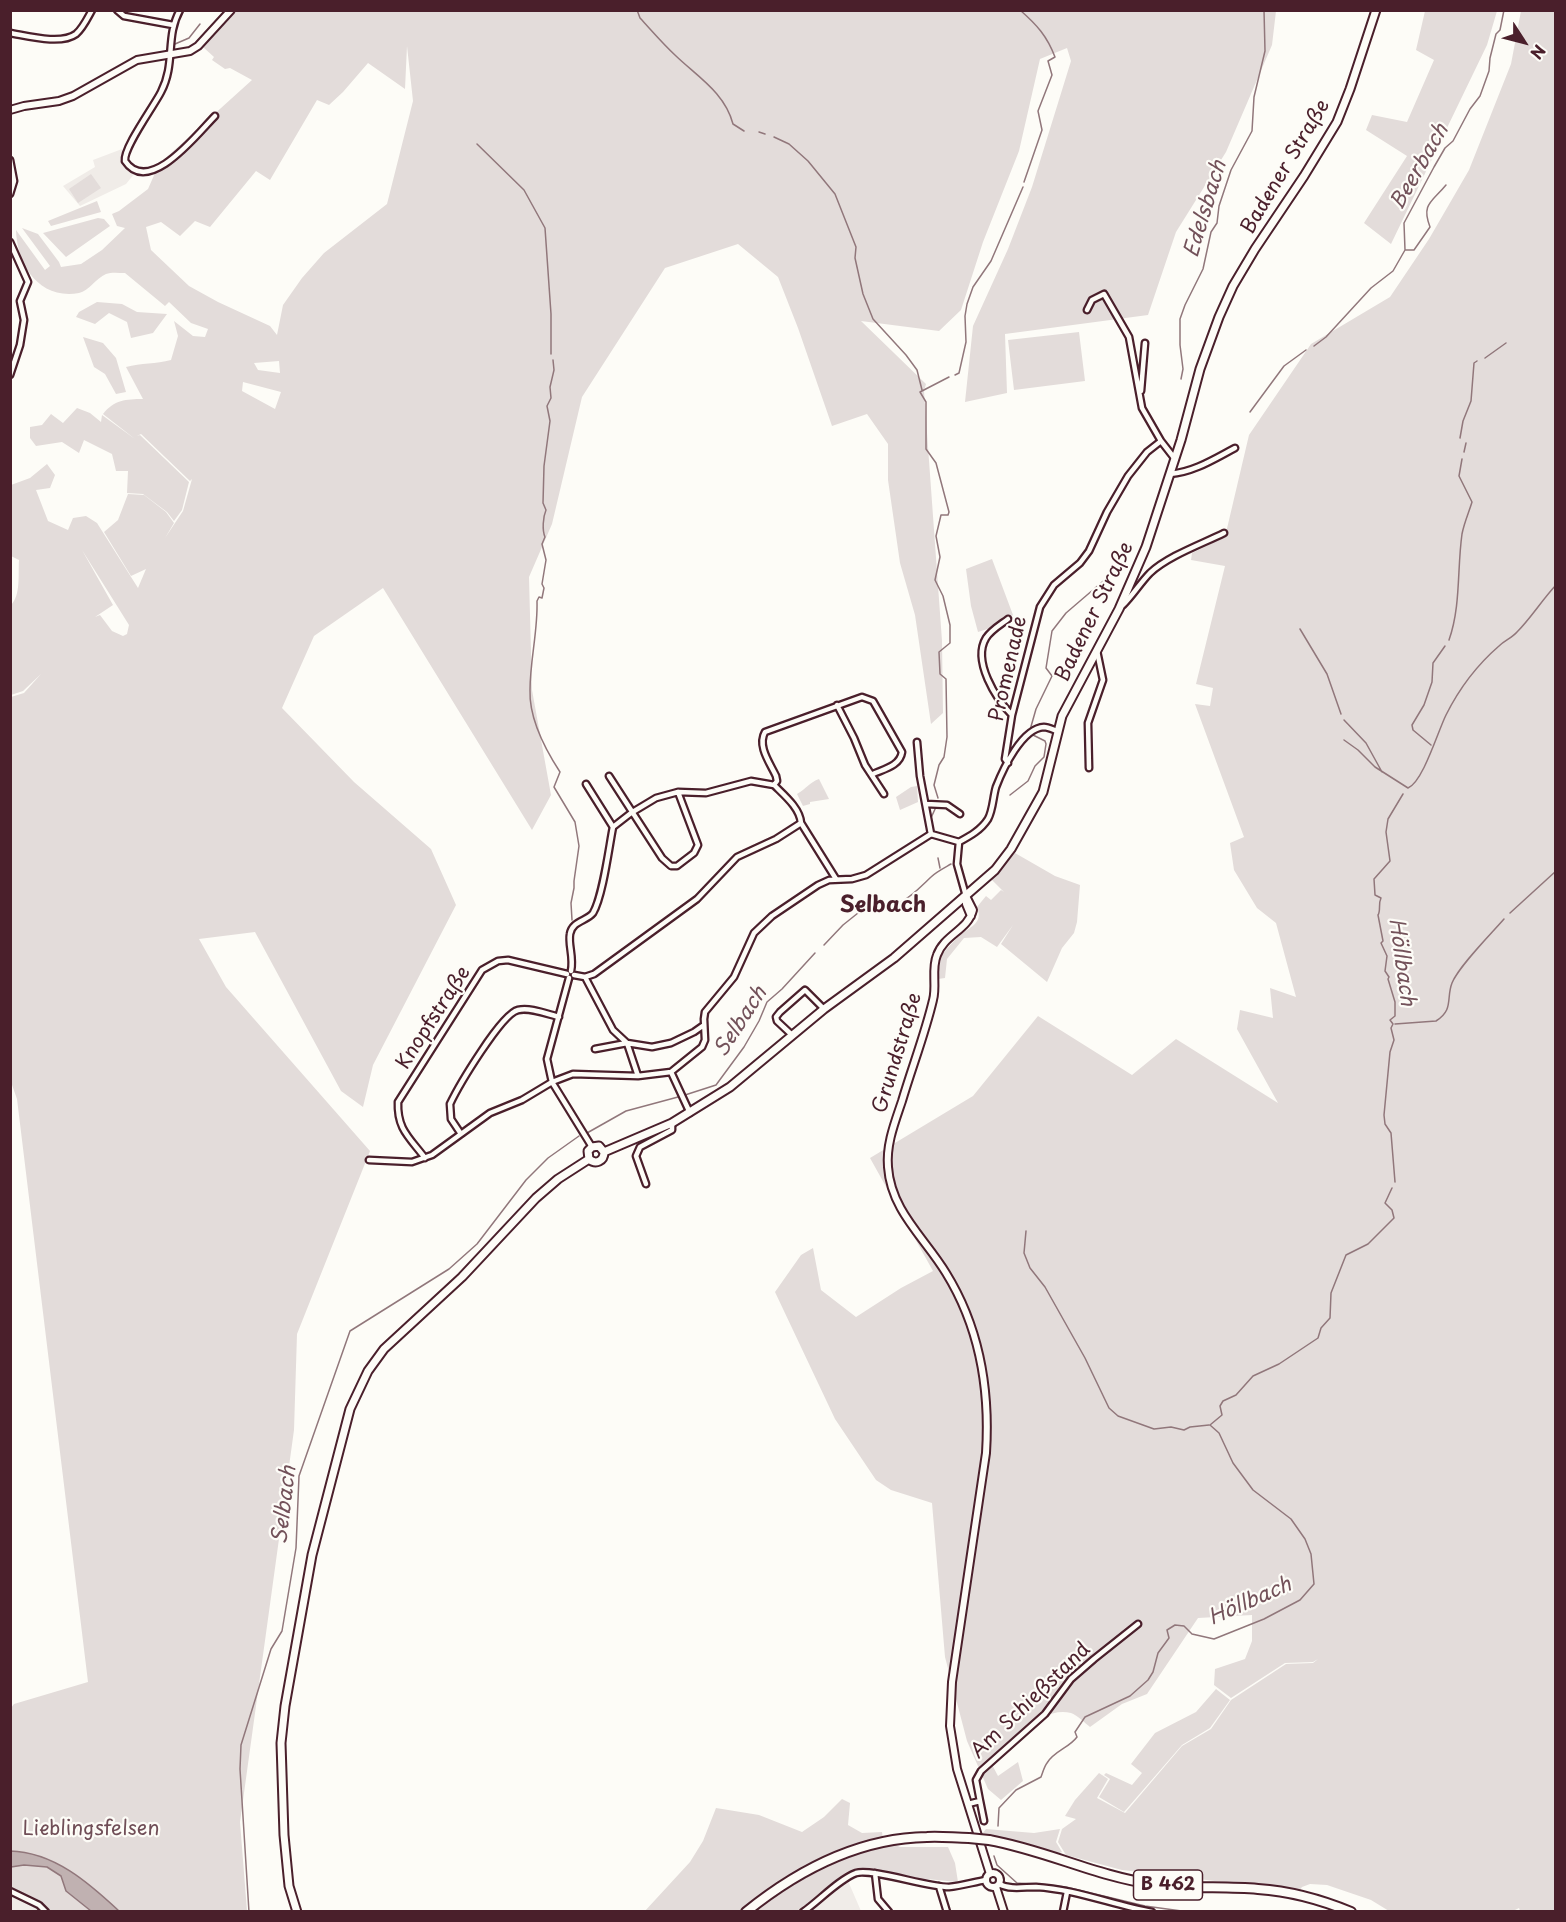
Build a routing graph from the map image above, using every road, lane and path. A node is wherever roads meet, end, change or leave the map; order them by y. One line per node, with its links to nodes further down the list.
1 (92, 10): 9 (street)
2 (117, 10): 7 (street)
3 (136, 10): 7 (street)
4 (180, 10): 8 (street)
5 (231, 10): 10 (street)
6 (1376, 10): 22 (main road, Badener Straße)
7 (135, 18): 8 (street)
8 (172, 25): 10 (street)
9 (10, 33)
10 (172, 55): 11 (street); 12 (street)
11 (10, 110)
12 (215, 116)
13 (10, 160): 14 (street)
14 (10, 194)
15 (10, 242): 18 (street)
16 (1087, 310): 19 (street)
17 (1145, 343): 19 (street)
18 (10, 375)
19 (1140, 400): 20 (street)
20 (1161, 441): 22 (street); 29 (street, Promenade)
21 (1235, 448): 23 (street)
22 (1175, 459): 23 (main road, Badener Straße)
23 (1170, 474): 25 (main road, Badener Straße)
24 (1224, 533): 25 (street)
25 (1119, 609): 27 (main road, Badener Straße)
26 (1008, 619): 29 (street)
27 (1097, 651): 30 (main road, Badener Straße); 33 (street)
28 (837, 705): 34 (street); 34 (street); 37 (street)
29 (1012, 715): 32 (street, Promenade)
30 (1058, 731): 32 (street); 48 (main road, Badener Straße)
31 (917, 742): 40 (street)
32 (1008, 764): 46 (street)
33 (1089, 768)
34 (873, 774): 39 (street)
35 (609, 776): 41 (street)
36 (586, 784): 44 (street)
37 (774, 785): 38 (street); 43 (street)
38 (678, 792): 41 (street); 41 (street)
39 (884, 794)
40 (926, 804): 42 (street); 45 (street)
41 (631, 813): 44 (street)
42 (960, 814)
43 (801, 823): 47 (street); 50 (street)
44 (613, 827): 49 (street)
45 (931, 834): 46 (street); 47 (street)
46 (959, 842): 48 (street, Grundstraße)
47 (836, 879): 53 (street)
48 (966, 896): 51 (main road, Badener Straße); 71 (street, Grundstraße)
49 (570, 975): 50 (street, Knopfstraße); 52 (street); 65 (street, Knopfstraße)
50 (585, 977): 55 (street)
51 (824, 1009): 54 (main road, Badener Straße); 54 (street)
52 (559, 1017): 59 (street); 62 (street)
53 (704, 1025): 55 (street); 57 (street)
54 (792, 1035): 60 (main road, Badener Straße)
55 (627, 1043): 56 (street); 58 (street)
56 (595, 1049)
57 (671, 1072): 58 (street); 60 (street)
58 (638, 1076): 59 (street)
59 (552, 1082): 62 (street); 63 (street)
60 (690, 1113): 61 (main road, Badener Straße)
61 (672, 1122): 64 (main road, Badener Straße); 68 (street)
62 (461, 1134): 65 (street)
63 (592, 1147): 64 (main road); 66 (main road)
64 (604, 1152): 66 (main road)
65 (425, 1158): 67 (street)
66 (589, 1159): 82 (main road)
67 (369, 1160)
68 (646, 1184)
69 (1138, 1624): 70 (street, Am Schießstand)
70 (980, 1801): 71 (street); 72 (street, Am Schießstand)
71 (968, 1804): 74 (street, Grundstraße)
72 (984, 1821)
73 (875, 1873): 76 (street); 84 (street); 85 (street)
74 (990, 1874): 75 (street); 77 (street)
75 (986, 1880): 76 (street); 77 (street)
76 (939, 1886): 86 (street)
77 (998, 1886): 79 (street); 87 (street)
78 (10, 1891): 81 (street)
79 (1067, 1892): 80 (street); 88 (street)
80 (1121, 1909): 89 (street)
81 (46, 1911)
82 (297, 1911)
83 (746, 1911): 90 (main road, B 462, bridge)
84 (802, 1911)
85 (889, 1911)
86 (947, 1911)
87 (1004, 1911)
88 (1063, 1911)
89 (1152, 1911)
90 (1351, 1911)

